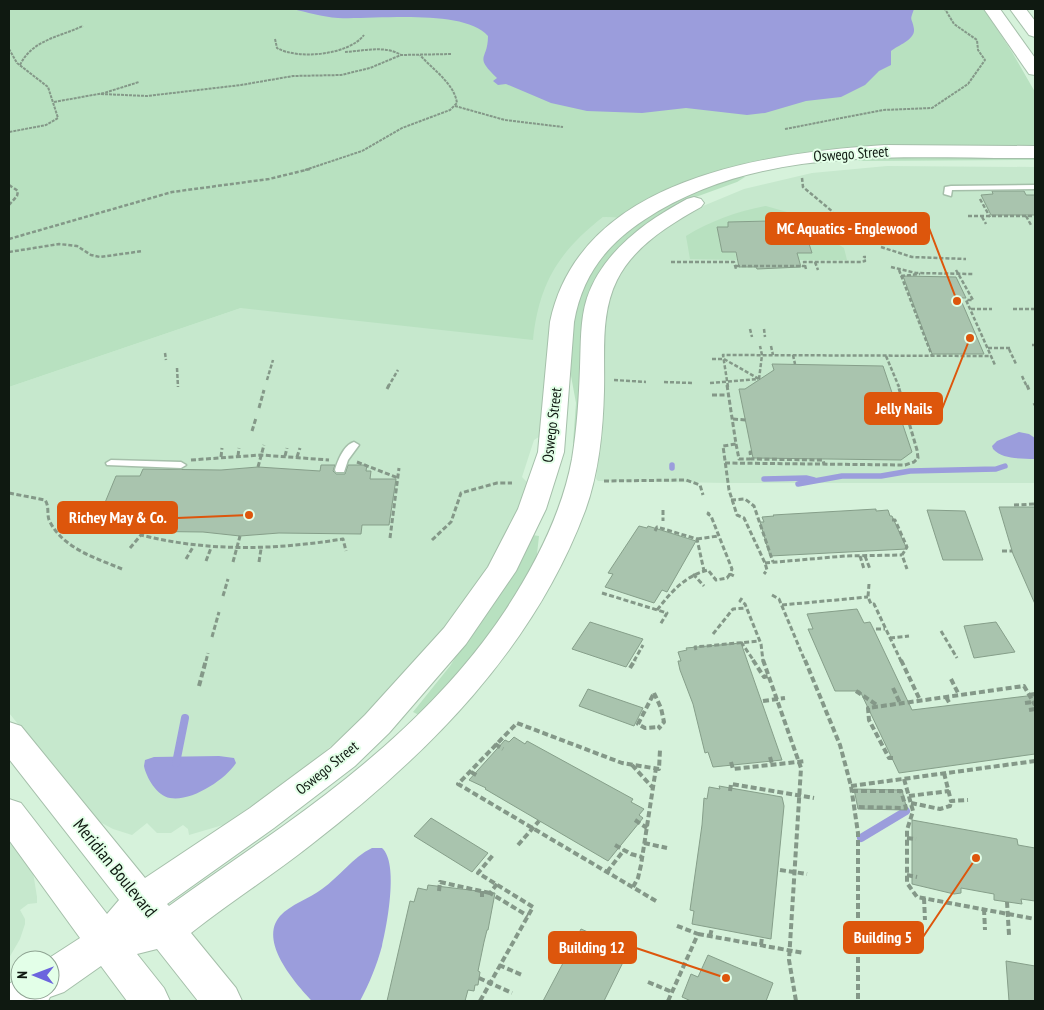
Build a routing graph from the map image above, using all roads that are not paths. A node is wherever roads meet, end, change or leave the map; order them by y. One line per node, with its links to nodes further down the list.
1 (992, 9): 4 (main road)
2 (1018, 9): 3 (main road)
3 (1035, 32)
4 (1035, 70)
5 (1035, 152): 17 (main road, Oswego Street)
6 (1035, 163): 18 (main road, Oswego Street)
7 (1035, 187): 8 (lane)
8 (967, 188): 9 (lane); 10 (lane)
9 (1035, 193)
10 (948, 194)
11 (354, 445): 14 (lane)
12 (184, 462): 13 (lane)
13 (111, 463)
14 (340, 470)
15 (9, 734): 17 (main road, Meridian Boulevard)
16 (9, 813): 19 (main road)
17 (141, 901): 18 (main road, Meridian Boulevard); 19 (main road, Oswego Street)
18 (165, 929): 19 (main road); 22 (main road, Meridian Boulevard)
19 (106, 942): 20 (main road); 21 (main road)
20 (60, 972)
21 (150, 1001)
22 (222, 1001)

